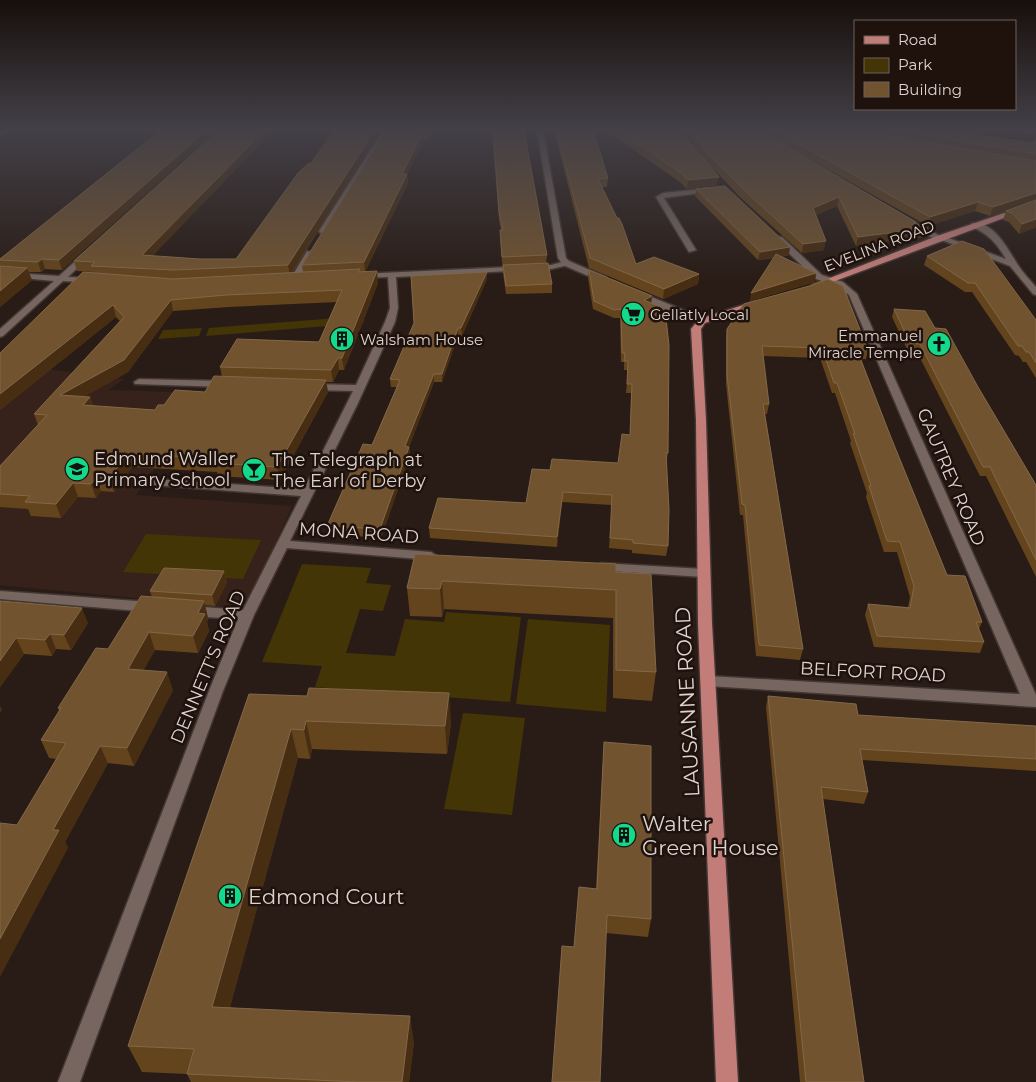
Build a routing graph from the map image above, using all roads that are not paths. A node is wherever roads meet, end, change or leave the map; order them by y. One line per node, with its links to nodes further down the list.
1 (355, 180): 8 (street)
2 (549, 180): 13 (street)
3 (725, 189): 12 (street)
4 (1036, 204): 6 (main road, EVELINA ROAD)
5 (902, 219): 9 (street)
6 (974, 225): 9 (main road, EVELINA ROAD); 14 (street)
7 (770, 231): 20 (street, GAUTREY ROAD)
8 (320, 237)
9 (940, 238): 14 (street); 20 (main road, EVELINA ROAD)
10 (315, 245): 19 (street)
11 (95, 247): 18 (street)
12 (692, 250)
13 (566, 263): 16 (street); 22 (street)
14 (1012, 264): 25 (street)
15 (0, 274): 18 (street)
16 (392, 274): 17 (street); 32 (street, DENNETT'S ROAD)
17 (356, 276)
18 (61, 279): 21 (street); 28 (street)
19 (294, 279)
20 (828, 280): 24 (main road, EVELINA ROAD); 44 (street, GAUTREY ROAD)
21 (97, 281)
22 (609, 282)
23 (624, 288): 27 (street)
24 (804, 290)
25 (1036, 292)
26 (767, 301): 27 (main road)
27 (702, 321): 38 (main road, LAUSANNE ROAD)
28 (0, 334)
29 (139, 382): 30 (street)
30 (236, 384)
31 (303, 386): 32 (street)
32 (360, 388): 34 (street, DENNETT'S ROAD)
33 (152, 482): 34 (street)
34 (308, 493): 35 (street, DENNETT'S ROAD)
35 (282, 544): 36 (street, MONA ROAD); 42 (street, DENNETT'S ROAD)
36 (448, 557)
37 (587, 566): 38 (street)
38 (703, 573): 43 (main road, LAUSANNE ROAD)
39 (0, 595): 40 (street)
40 (160, 608)
41 (179, 610): 42 (street)
42 (247, 615): 45 (street, DENNETT'S ROAD)
43 (708, 681): 44 (street, BELFORT ROAD); 46 (main road, LAUSANNE ROAD)
44 (1033, 701)
45 (69, 1082)
46 (727, 1082)

